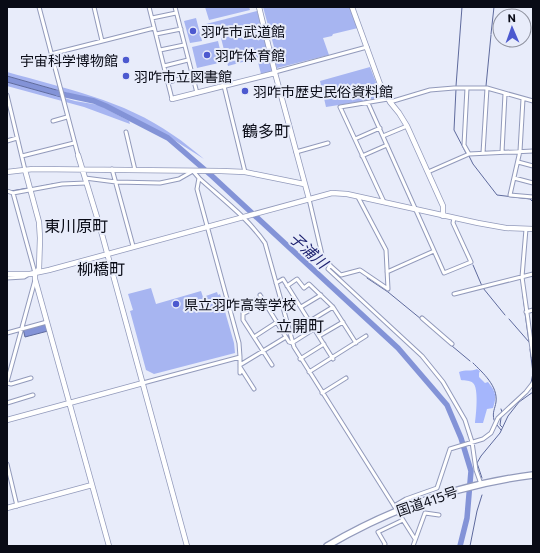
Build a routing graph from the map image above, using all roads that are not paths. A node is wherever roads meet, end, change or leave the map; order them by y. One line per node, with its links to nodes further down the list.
1 (39, 7): 16 (street)
2 (94, 7): 12 (street)
3 (149, 7): 8 (street)
4 (175, 7): 7 (street)
5 (259, 7): 19 (street)
6 (352, 7): 14 (street)
7 (176, 13): 8 (street); 10 (street)
8 (152, 18): 9 (street)
9 (154, 28): 11 (street); 12 (street)
10 (181, 29): 11 (street); 13 (street)
11 (156, 34): 15 (street)
12 (102, 40): 16 (street)
13 (184, 45): 15 (street); 17 (street)
14 (366, 47): 19 (street); 30 (street)
15 (160, 50): 18 (street)
16 (51, 54): 33 (street)
17 (188, 60): 18 (street); 20 (street)
18 (164, 66): 21 (street)
19 (275, 72): 22 (street); 49 (street)
20 (193, 76): 21 (street); 25 (street)
21 (168, 82): 28 (street)
22 (224, 86): 25 (street); 64 (street)
23 (467, 88): 24 (street); 30 (street); 53 (street)
24 (487, 88): 26 (street); 51 (street)
25 (197, 93): 28 (street)
26 (505, 94): 29 (street); 50 (street)
27 (7, 95): 34 (street)
28 (172, 99)
29 (523, 99): 31 (street); 47 (street)
30 (389, 101): 32 (street); 37 (street)
31 (533, 101)
32 (368, 103): 38 (street); 42 (street)
33 (67, 117): 36 (street); 44 (street)
34 (12, 118): 35 (street); 41 (street)
35 (7, 119)
36 (53, 121)
37 (407, 126): 40 (street); 65 (street)
38 (380, 128): 40 (street); 42 (street)
39 (126, 132): 61 (street)
40 (383, 136): 46 (street)
41 (18, 138): 43 (street); 54 (street)
42 (355, 139): 55 (street)
43 (7, 141)
44 (74, 143): 52 (street); 54 (street)
45 (328, 143): 49 (street)
46 (387, 145): 55 (street); 80 (street)
47 (520, 151): 48 (street); 50 (street); 56 (street)
48 (533, 151)
49 (296, 152): 72 (street)
50 (502, 152): 51 (street)
51 (484, 153): 53 (street)
52 (78, 154): 58 (street)
53 (469, 154): 65 (street)
54 (22, 156): 60 (street)
55 (362, 156): 79 (street)
56 (518, 162): 57 (street); 68 (street)
57 (533, 166)
58 (82, 169): 59 (street); 60 (street); 66 (street)
59 (112, 169): 61 (street); 69 (street)
60 (25, 170): 63 (street); 73 (street)
61 (135, 170): 62 (street)
62 (193, 171): 64 (street); 67 (street); 69 (street)
63 (7, 172)
64 (245, 172): 72 (street)
65 (428, 172): 81 (street)
66 (85, 178): 69 (street); 70 (street)
67 (199, 178): 82 (street); 84 (street)
68 (514, 178): 71 (street); 77 (street)
69 (116, 182): 87 (street)
70 (86, 183): 73 (street); 89 (street)
71 (533, 183)
72 (304, 184): 78 (street)
73 (31, 189): 75 (street); 93 (street)
74 (7, 191): 75 (street)
75 (13, 193): 93 (street)
76 (358, 197): 78 (street); 79 (street); 91 (street)
77 (533, 197)
78 (308, 199): 82 (street); 90 (street)
79 (384, 202): 80 (street)
80 (416, 210): 81 (street); 88 (street)
81 (443, 216): 83 (street)
82 (244, 217): 84 (street); 99 (street)
83 (454, 218): 85 (street); 88 (street)
84 (208, 227): 87 (street); 128 (street)
85 (526, 229): 86 (street); 96 (street)
86 (533, 229)
87 (133, 246): 89 (street)
88 (434, 250): 91 (street)
89 (107, 254): 93 (street); 139 (street)
90 (330, 265): 91 (street); 147 (street)
91 (387, 272)
92 (7, 273): 94 (street); 94 (street)
93 (35, 273): 94 (street); 98 (street)
94 (29, 274): 97 (street)
95 (533, 274): 96 (street)
96 (522, 277): 101 (street); 107 (street)
97 (7, 278)
98 (35, 279): 111 (street); 114 (street)
99 (276, 283): 100 (street); 121 (street)
100 (287, 286): 102 (street); 104 (street)
101 (454, 294)
102 (321, 295): 104 (street); 105 (street)
103 (245, 303): 108 (street); 108 (street); 112 (street)
104 (301, 307): 110 (street)
105 (333, 307): 110 (street); 113 (street)
106 (533, 310): 107 (street)
107 (526, 312): 125 (street)
108 (243, 314): 119 (street)
109 (422, 318): 124 (street)
110 (310, 321): 115 (street)
111 (48, 322): 114 (street); 145 (street)
112 (277, 322): 119 (street); 120 (street)
113 (342, 322): 117 (street); 122 (street)
114 (22, 329): 116 (street); 134 (street)
115 (314, 329): 117 (street); 121 (street)
116 (7, 333)
117 (319, 336): 123 (street)
118 (366, 336): 122 (street)
119 (254, 337): 126 (street)
120 (286, 337): 121 (street); 126 (street)
121 (292, 343): 130 (street)
122 (356, 343): 129 (street)
123 (324, 344): 129 (street); 130 (street)
124 (452, 344)
125 (533, 348): 127 (street)
126 (263, 351): 131 (street); 132 (street)
127 (533, 356)
128 (240, 357): 132 (street); 139 (street)
129 (333, 358): 133 (street)
130 (300, 359): 133 (street)
131 (272, 365)
132 (240, 366): 135 (street); 141 (street)
133 (309, 372): 142 (street)
134 (8, 373): 138 (street)
135 (240, 373)
136 (31, 378): 138 (street)
137 (346, 378): 142 (street)
138 (7, 383)
139 (142, 383): 145 (street); 159 (street)
140 (533, 383): 147 (street)
141 (254, 389)
142 (322, 393): 154 (street)
143 (33, 396): 144 (street)
144 (7, 403)
145 (70, 403): 146 (street); 151 (street)
146 (7, 420)
147 (472, 443): 150 (street); 154 (street)
148 (7, 464): 152 (street)
149 (533, 475): 150 (highway, 国道415号)
150 (479, 484): 154 (highway, 国道415号)
151 (92, 485): 152 (street); 158 (street)
152 (17, 506): 153 (street)
153 (7, 508)
154 (396, 508): 156 (street); 160 (highway, 国道415号)
155 (439, 515): 157 (street)
156 (403, 520): 157 (street); 161 (street)
157 (415, 539): 162 (street)
158 (109, 546)
159 (187, 546)
160 (327, 546)
161 (384, 546)
162 (413, 546)

